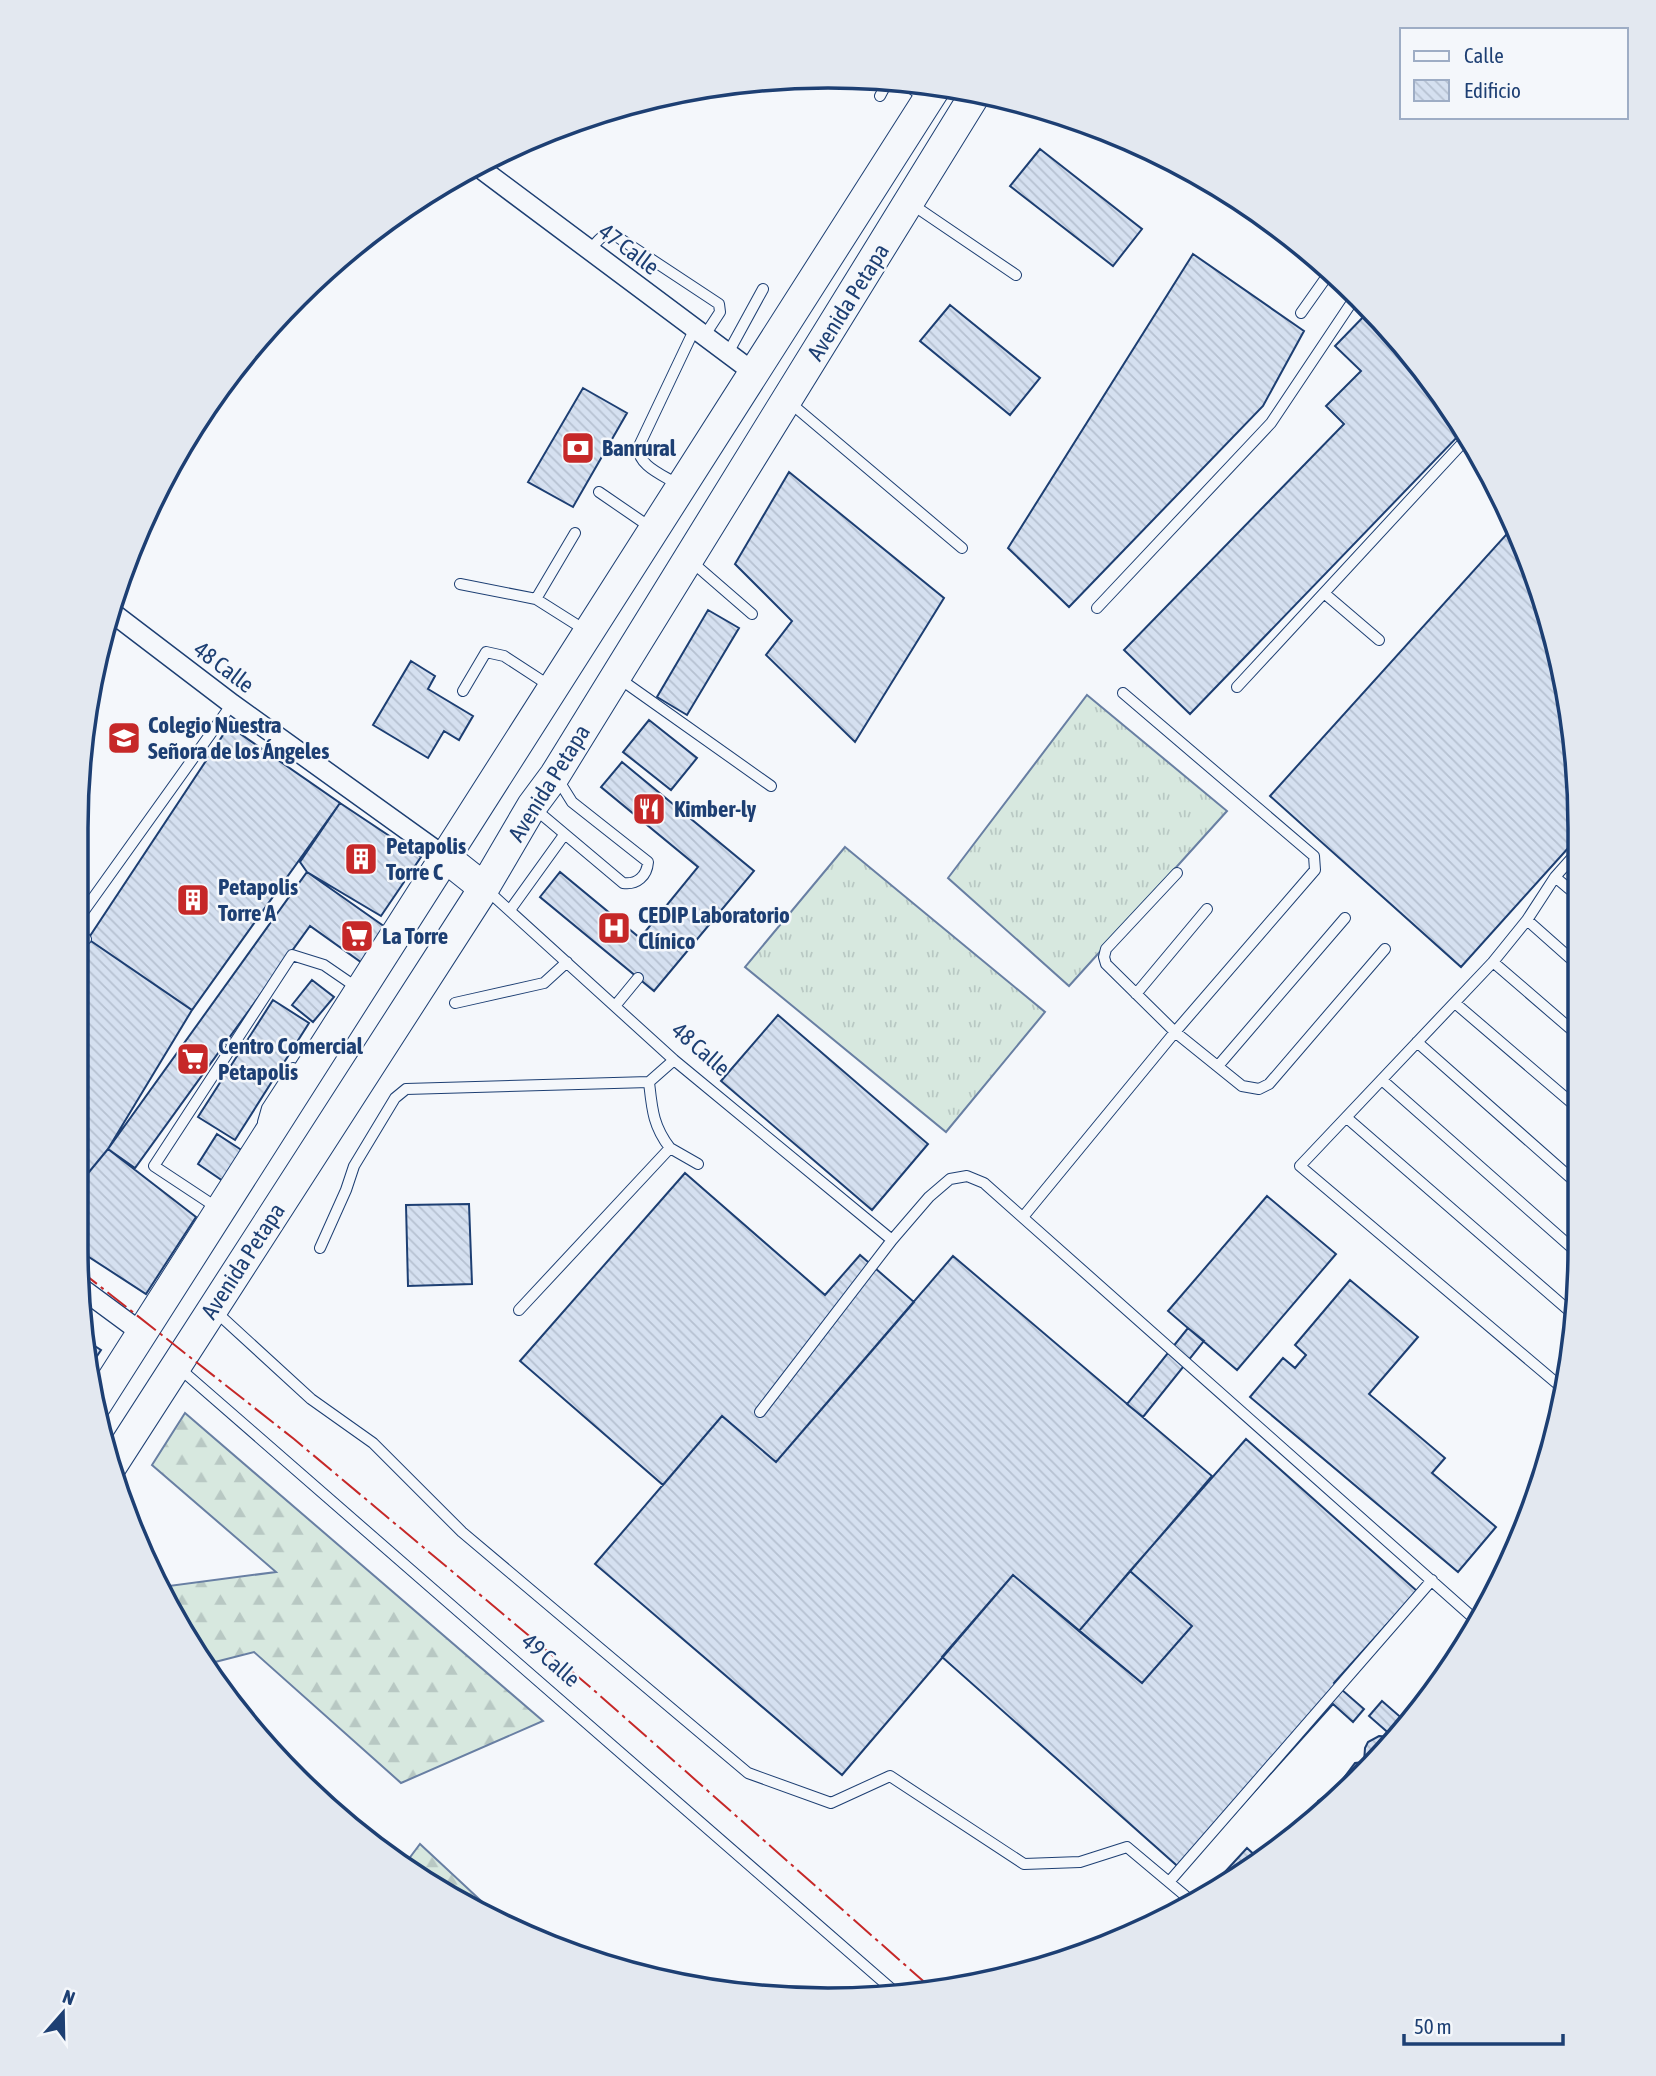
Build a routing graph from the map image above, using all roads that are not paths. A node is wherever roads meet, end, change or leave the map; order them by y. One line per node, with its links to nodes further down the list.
1 (883, 90): 3 (lane)
2 (931, 95): 15 (main road, Avenida Petapa)
3 (880, 96)
4 (971, 102): 6 (main road, Avenida Petapa)
5 (485, 172): 7 (street, 47 Calle)
6 (909, 203): 8 (lane); 16 (main road, Avenida Petapa)
7 (590, 250): 13 (street, 47 Calle); 13 (lane)
8 (1016, 275)
9 (1325, 279): 12 (lane)
10 (763, 289): 14 (lane)
11 (1351, 303): 27 (lane)
12 (1301, 313)
13 (700, 332): 14 (street, 47 Calle); 18 (lane)
14 (728, 353): 15 (street, 47 Calle)
15 (754, 372): 18 (main road, Avenida Petapa)
16 (788, 401): 22 (lane); 23 (main road, Avenida Petapa)
17 (1461, 445): 25 (lane)
18 (681, 486): 20 (main road, Avenida Petapa)
19 (598, 492): 20 (lane)
20 (653, 530): 30 (main road, Avenida Petapa)
21 (575, 533): 26 (lane)
22 (962, 548)
23 (689, 560): 28 (lane); 32 (main road, Avenida Petapa)
24 (460, 584): 26 (lane)
25 (1324, 593): 31 (lane); 33 (lane)
26 (536, 599): 30 (lane)
27 (1097, 608)
28 (752, 614)
29 (119, 618): 37 (street, 48 Calle)
30 (588, 632): 34 (main road, Avenida Petapa)
31 (1378, 640)
32 (616, 676): 38 (main road, Avenida Petapa); 39 (lane)
33 (1237, 687)
34 (553, 689): 35 (lane); 42 (main road, Avenida Petapa)
35 (463, 691)
36 (1123, 693): 64 (lane)
37 (232, 704): 42 (street, 48 Calle); 48 (lane)
38 (555, 775): 40 (main road, Avenida Petapa); 41 (lane)
39 (771, 786)
40 (532, 806): 41 (lane); 46 (main road, Avenida Petapa)
41 (564, 835): 50 (lane)
42 (446, 858): 46 (main road); 58 (main road, Avenida Petapa)
43 (1568, 862): 45 (lane)
44 (1177, 873): 59 (lane)
45 (1555, 877): 47 (lane); 52 (lane)
46 (484, 888): 50 (lane, 48 Calle); 84 (main road, Avenida Petapa)
47 (1568, 888)
48 (88, 905)
49 (1208, 909): 59 (lane)
50 (510, 911): 55 (lane, 48 Calle)
51 (1345, 918): 68 (lane)
52 (1527, 920): 54 (lane); 56 (lane)
53 (1385, 949): 68 (lane)
54 (1568, 956)
55 (567, 962): 60 (lane); 62 (lane, 48 Calle)
56 (1493, 962): 61 (lane); 63 (lane)
57 (638, 978): 62 (lane)
58 (350, 993): 73 (main road, Avenida Petapa); 77 (lane)
59 (1136, 994): 64 (lane)
60 (455, 1003)
61 (1455, 1003): 65 (lane); 71 (lane)
62 (615, 1006): 66 (lane, 48 Calle)
63 (1568, 1027)
64 (1175, 1032): 68 (lane); 78 (lane)
65 (1417, 1042): 69 (lane); 76 (lane)
66 (674, 1060): 70 (lane); 79 (lane, 48 Calle)
67 (297, 1063): 73 (lane)
68 (1218, 1066)
69 (1382, 1080): 72 (lane); 80 (lane)
70 (649, 1082): 74 (lane); 81 (lane)
71 (1568, 1100)
72 (1347, 1118): 83 (lane); 88 (lane)
73 (268, 1133): 77 (main road, Avenida Petapa)
74 (670, 1148): 75 (lane); 85 (lane)
75 (698, 1164)
76 (1568, 1176)
77 (219, 1209): 86 (main road, Avenida Petapa)
78 (1023, 1217): 79 (lane); 92 (lane)
79 (892, 1241): 90 (lane)
80 (1568, 1244)
81 (320, 1248)
82 (89, 1295): 86 (street)
83 (1566, 1306)
84 (212, 1308): 87 (main road, Avenida Petapa); 94 (lane)
85 (519, 1310)
86 (142, 1333): 89 (main road, Avenida Petapa)
87 (175, 1365): 91 (main road, Avenida Petapa); 96 (lane, 49 Calle)
88 (1556, 1382)
89 (103, 1395)
90 (760, 1412)
91 (118, 1456)
92 (1433, 1580): 93 (lane); 94 (lane)
93 (1471, 1615)
94 (1169, 1882): 95 (lane)
95 (1185, 1896)
96 (888, 1986)

